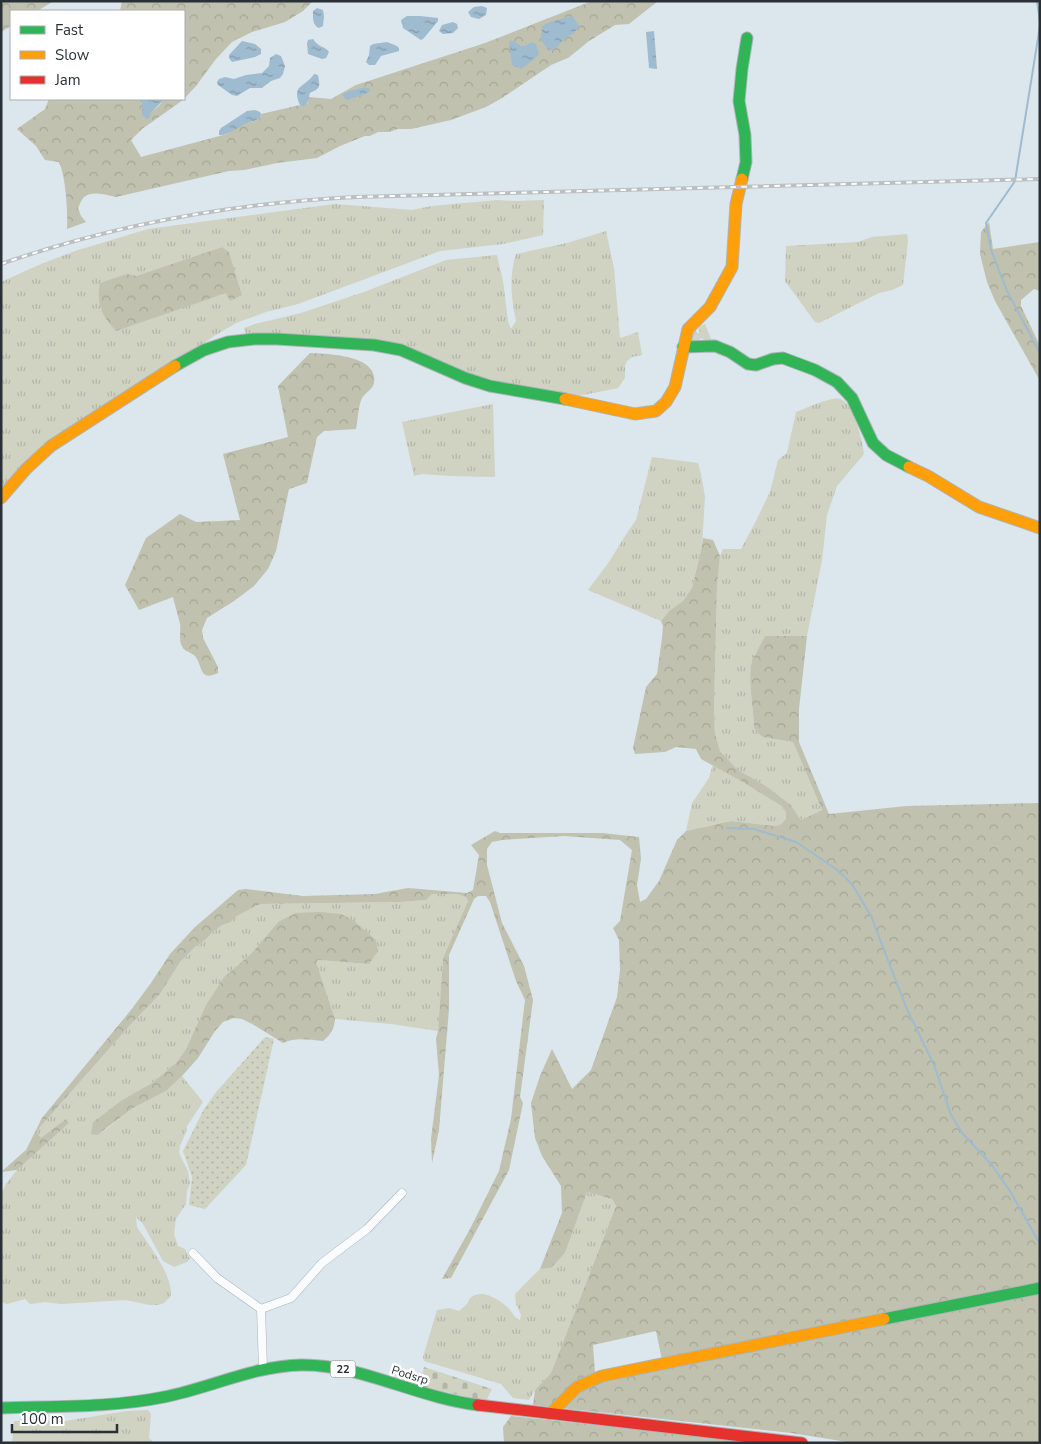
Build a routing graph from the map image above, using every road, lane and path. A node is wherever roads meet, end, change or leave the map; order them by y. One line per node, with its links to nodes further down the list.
1 (747, 38): 2 (street)
2 (683, 347): 3 (street); 4 (street)
3 (1, 498)
4 (1040, 528)
5 (402, 1194): 8 (street)
6 (193, 1253): 8 (street)
7 (1040, 1288): 11 (street)
8 (261, 1310): 9 (street)
9 (263, 1368): 10 (street, Podsrp / 22); 11 (street, Podsrp / 22)
10 (1, 1408)
11 (550, 1414): 12 (street, 22)
12 (802, 1443)

